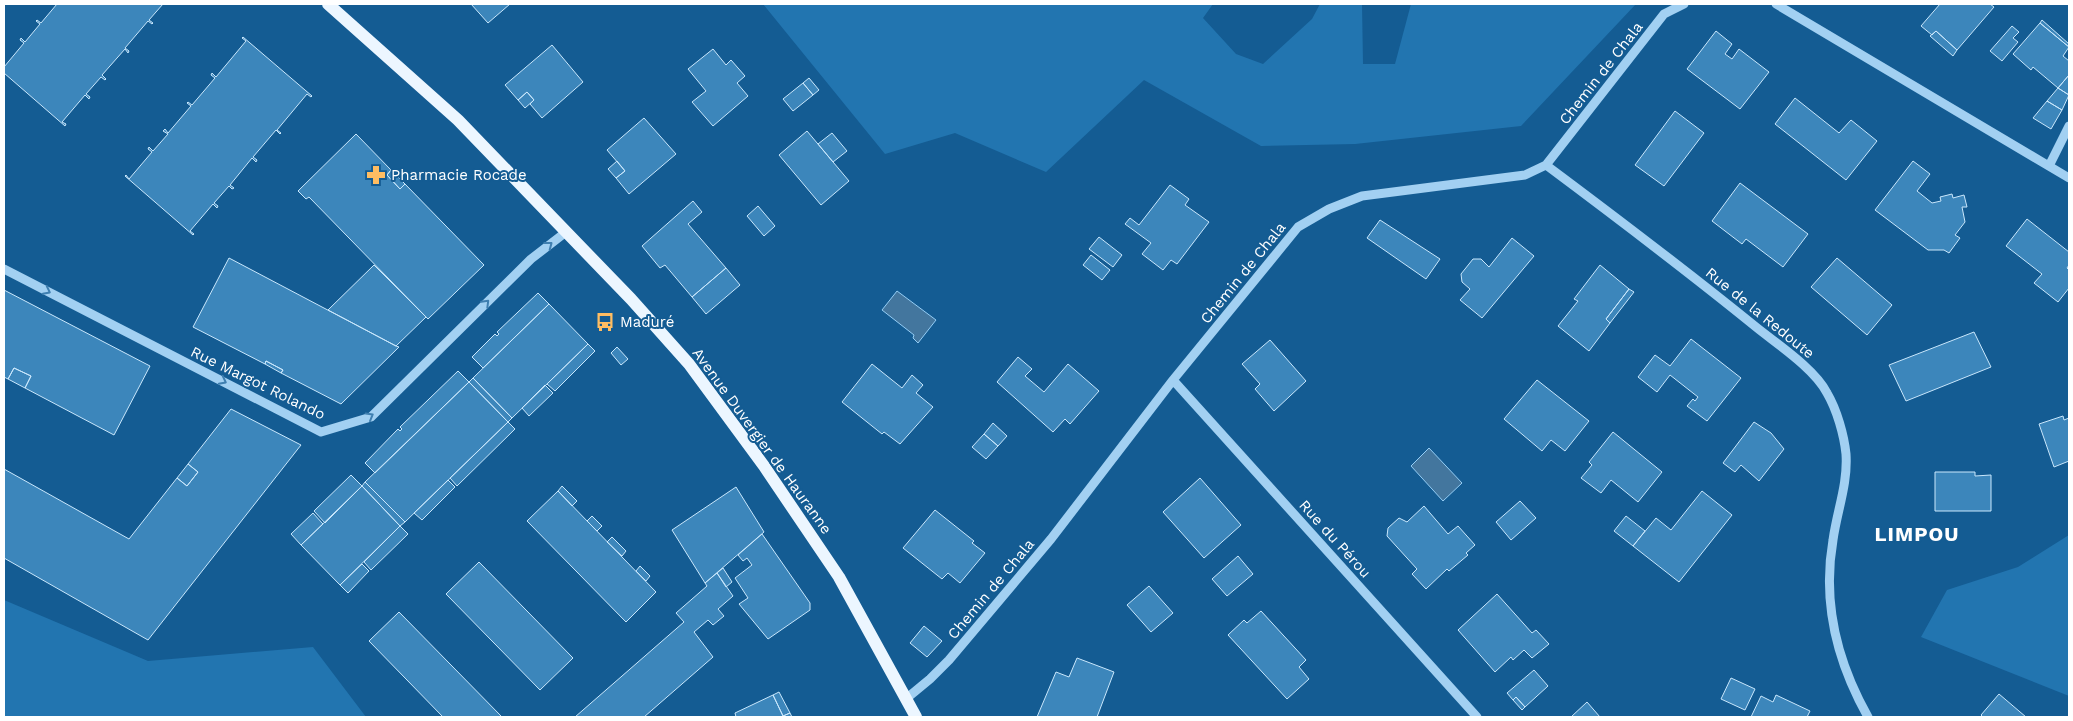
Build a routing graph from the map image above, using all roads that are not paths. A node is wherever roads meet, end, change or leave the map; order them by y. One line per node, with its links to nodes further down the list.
1 (328, 4): 8 (main road, Avenue Duvergier de Hauranne)
2 (1684, 4): 5 (street, Chemin de Chala)
3 (1776, 4): 6 (street)
4 (2069, 126): 6 (street)
5 (1546, 165): 10 (street, Chemin de Chala); 14 (street, Rue de la Redoute)
6 (2049, 166): 7 (street)
7 (2069, 178)
8 (566, 232): 9 (street, Rue Margot Rolando, one-way to 8); 11 (main road, Avenue Duvergier de Hauranne)
9 (4, 268)
10 (1174, 380): 11 (street, Chemin de Chala); 13 (street, Rue du Pérou)
11 (907, 698): 12 (main road, Avenue Duvergier de Hauranne)
12 (916, 717)
13 (1477, 717)
14 (1868, 717)

